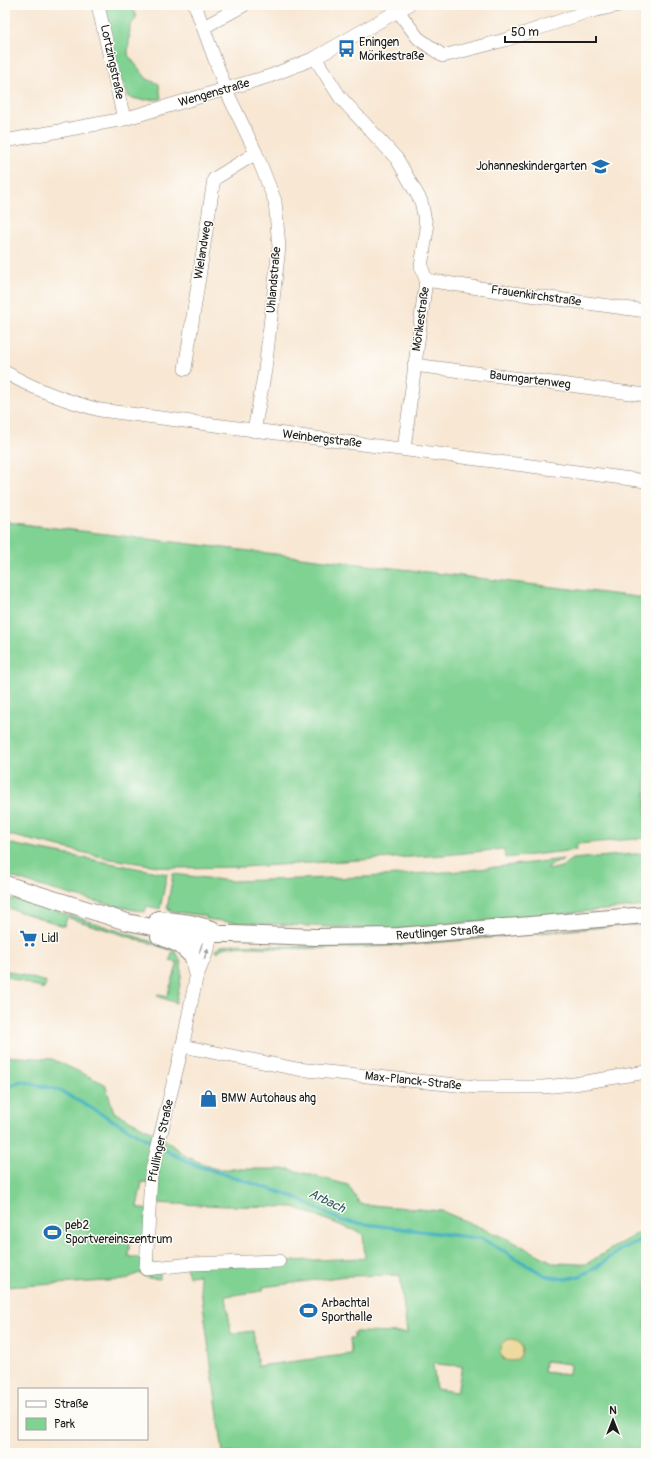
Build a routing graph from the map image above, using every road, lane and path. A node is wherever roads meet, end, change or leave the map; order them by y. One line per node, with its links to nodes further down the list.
1 (98, 5): 9 (street, Lortzingstraße)
2 (195, 5): 6 (street, Uhlandstraße)
3 (244, 5): 6 (street)
4 (620, 5): 5 (street)
5 (403, 8): 7 (street, Wengenstraße)
6 (204, 27): 8 (street, Uhlandstraße)
7 (315, 58): 8 (street, Wengenstraße); 12 (street, Mörikestraße)
8 (226, 90): 9 (street, Wengenstraße); 11 (street, Uhlandstraße)
9 (124, 119): 10 (street, Wengenstraße)
10 (5, 141)
11 (256, 153): 15 (street, Wielandweg); 18 (street, Uhlandstraße)
12 (426, 280): 13 (street, Frauenkirchstraße); 14 (street, Mörikestraße)
13 (646, 311)
14 (414, 365): 17 (street, Baumgartenweg); 19 (street, Mörikestraße)
15 (185, 369)
16 (5, 372): 18 (street, Weinbergstraße)
17 (646, 395)
18 (254, 431): 19 (street, Weinbergstraße)
19 (404, 450): 20 (street, Weinbergstraße)
20 (646, 481)
21 (5, 884): 22 (main road, Reutlinger Straße)
22 (66, 904): 24 (main road, Reutlinger Straße); 25 (main road, Reutlinger Straße)
23 (646, 915): 25 (main road, Reutlinger Straße)
24 (126, 922): 25 (main road, Reutlinger Straße); 26 (main road)
25 (207, 931): 26 (street); 27 (street, Pfullinger Straße, one-way to 25)
26 (191, 955): 27 (street, Pfullinger Straße)
27 (196, 978): 28 (street, Pfullinger Straße)
28 (182, 1046): 29 (street, Max-Planck-Straße); 30 (street, Pfullinger Straße)
29 (646, 1072)
30 (278, 1261)

